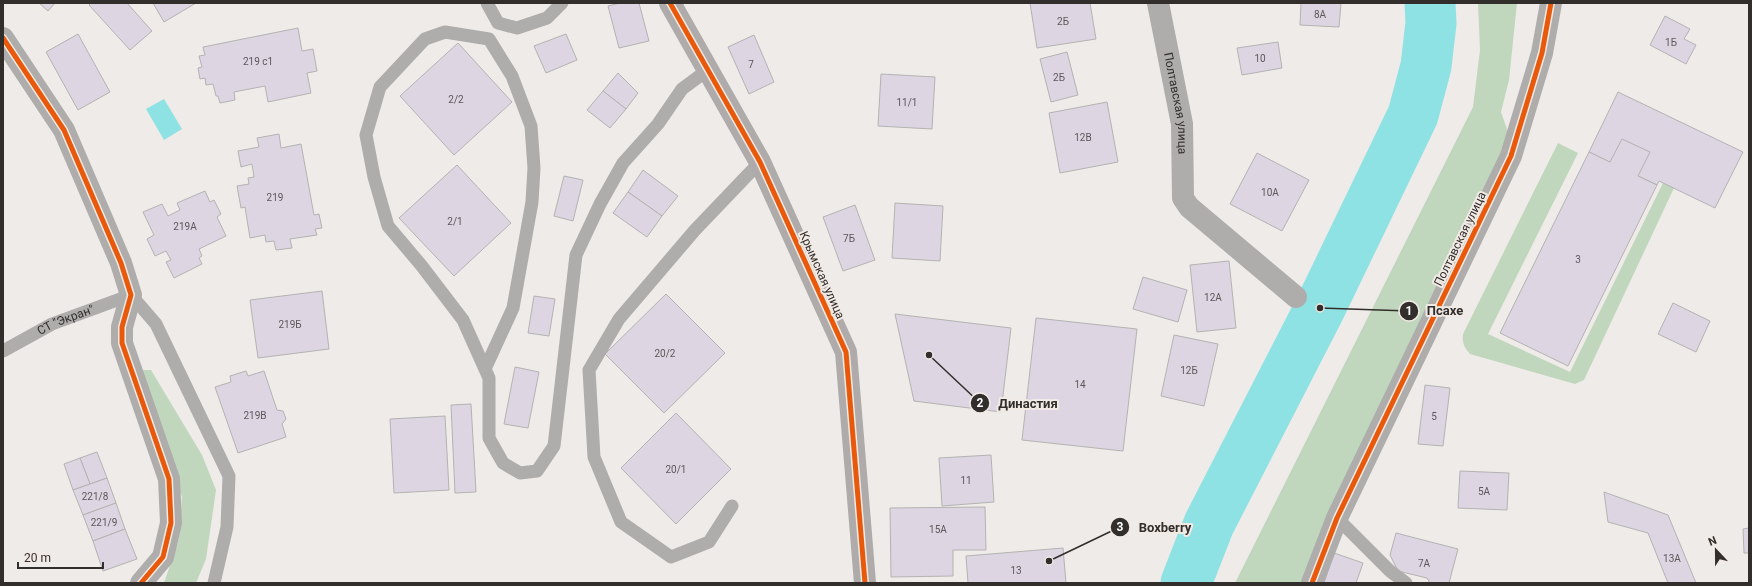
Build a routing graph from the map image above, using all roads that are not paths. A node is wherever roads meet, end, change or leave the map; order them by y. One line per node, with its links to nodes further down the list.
1 (487, 3): 2 (lane)
2 (562, 3)
3 (670, 3): 7 (street, Крымская улица)
4 (1158, 3): 10 (street, Полтавская улица)
5 (1551, 3): 14 (street, Полтавская улица)
6 (3, 38): 9 (street)
7 (709, 70): 8 (street, Крымская улица); 12 (lane)
8 (760, 162): 13 (lane); 17 (street, Крымская улица)
9 (131, 295): 11 (lane, СТ "Экран"); 15 (street); 16 (lane)
10 (1296, 297)
11 (3, 351)
12 (485, 369): 12 (lane)
13 (732, 506)
14 (1337, 518): 18 (street, Полтавская улица); 19 (lane)
15 (141, 583)
16 (214, 583)
17 (865, 583)
18 (1312, 583)
19 (1406, 583)

